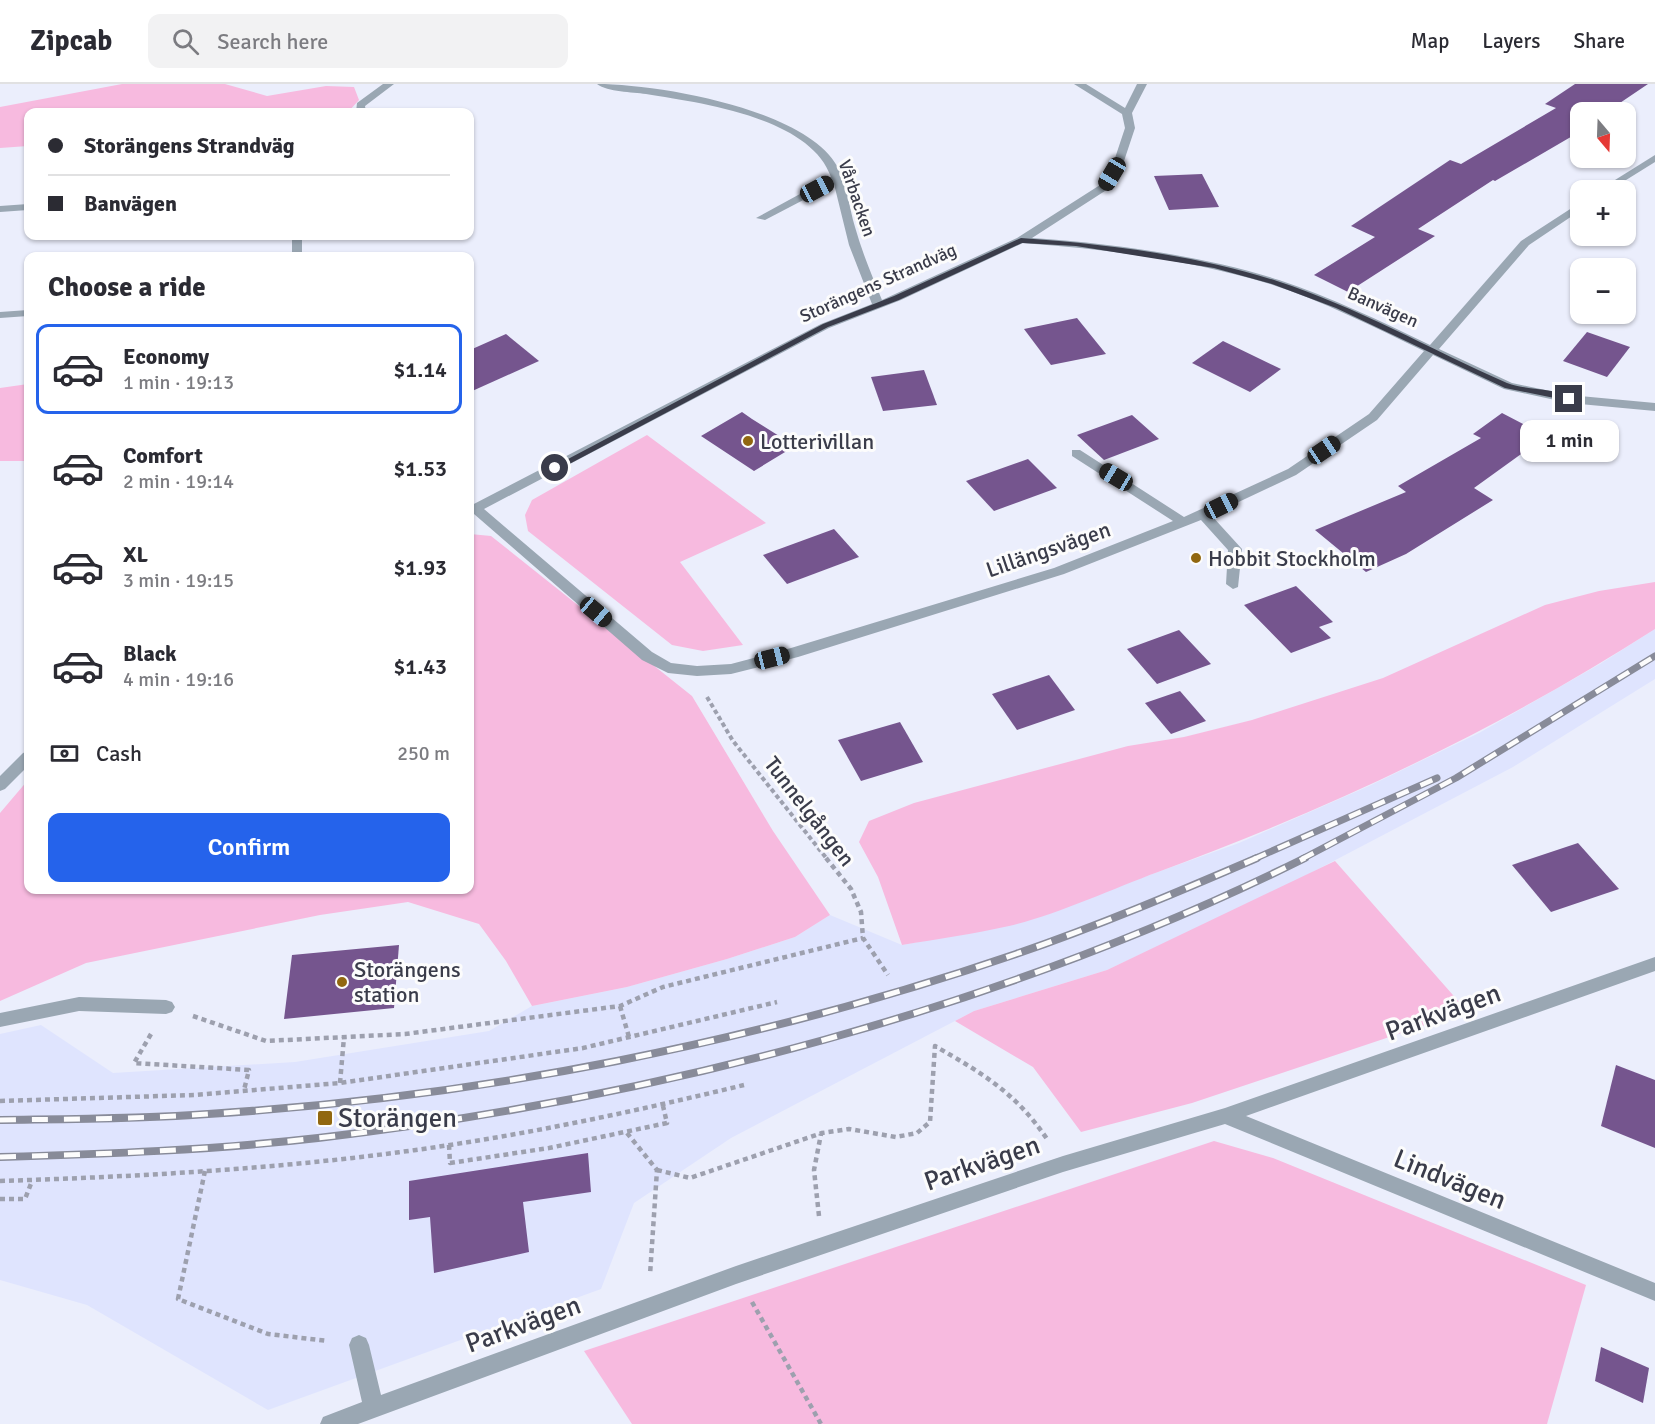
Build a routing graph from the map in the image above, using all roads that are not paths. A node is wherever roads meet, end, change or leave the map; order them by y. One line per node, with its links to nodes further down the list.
1 (389, 84): 5 (street)
2 (602, 84): 8 (street, Vårbacken)
3 (1079, 84): 6 (street)
4 (1142, 84): 6 (street, Storängens Strandväg)
5 (360, 108)
6 (1127, 113): 14 (street, Storängens Strandväg)
7 (1655, 158): 9 (street)
8 (836, 179): 13 (street); 15 (street, Vårbacken)
9 (1620, 180)
10 (24, 207): 11 (street)
11 (0, 209)
12 (1570, 212): 18 (street, Lillängsvägen)
13 (761, 218)
14 (1021, 240): 15 (street, Storängens Strandväg); 18 (street, Banvägen)
15 (878, 304): 21 (street, Storängens Strandväg)
16 (24, 313): 17 (street)
17 (0, 315)
18 (1432, 348): 19 (street, Banvägen); 23 (street, Lillängsvägen)
19 (1655, 408)
20 (1076, 453): 24 (street)
21 (474, 508)
22 (474, 511): 24 (street, Lillängsvägen)
23 (1203, 514): 24 (street, Lillängsvägen); 25 (street)
24 (1182, 521)
25 (1233, 584)
26 (24, 761): 27 (street)
27 (0, 785)
28 (1655, 964): 31 (street, Parkvägen)
29 (166, 1007): 30 (street)
30 (0, 1020)
31 (1225, 1116): 32 (street, Lindvägen); 34 (street, Parkvägen)
32 (1655, 1292)
33 (359, 1345): 34 (street)
34 (373, 1407): 35 (street, Parkvägen)
35 (330, 1424)

